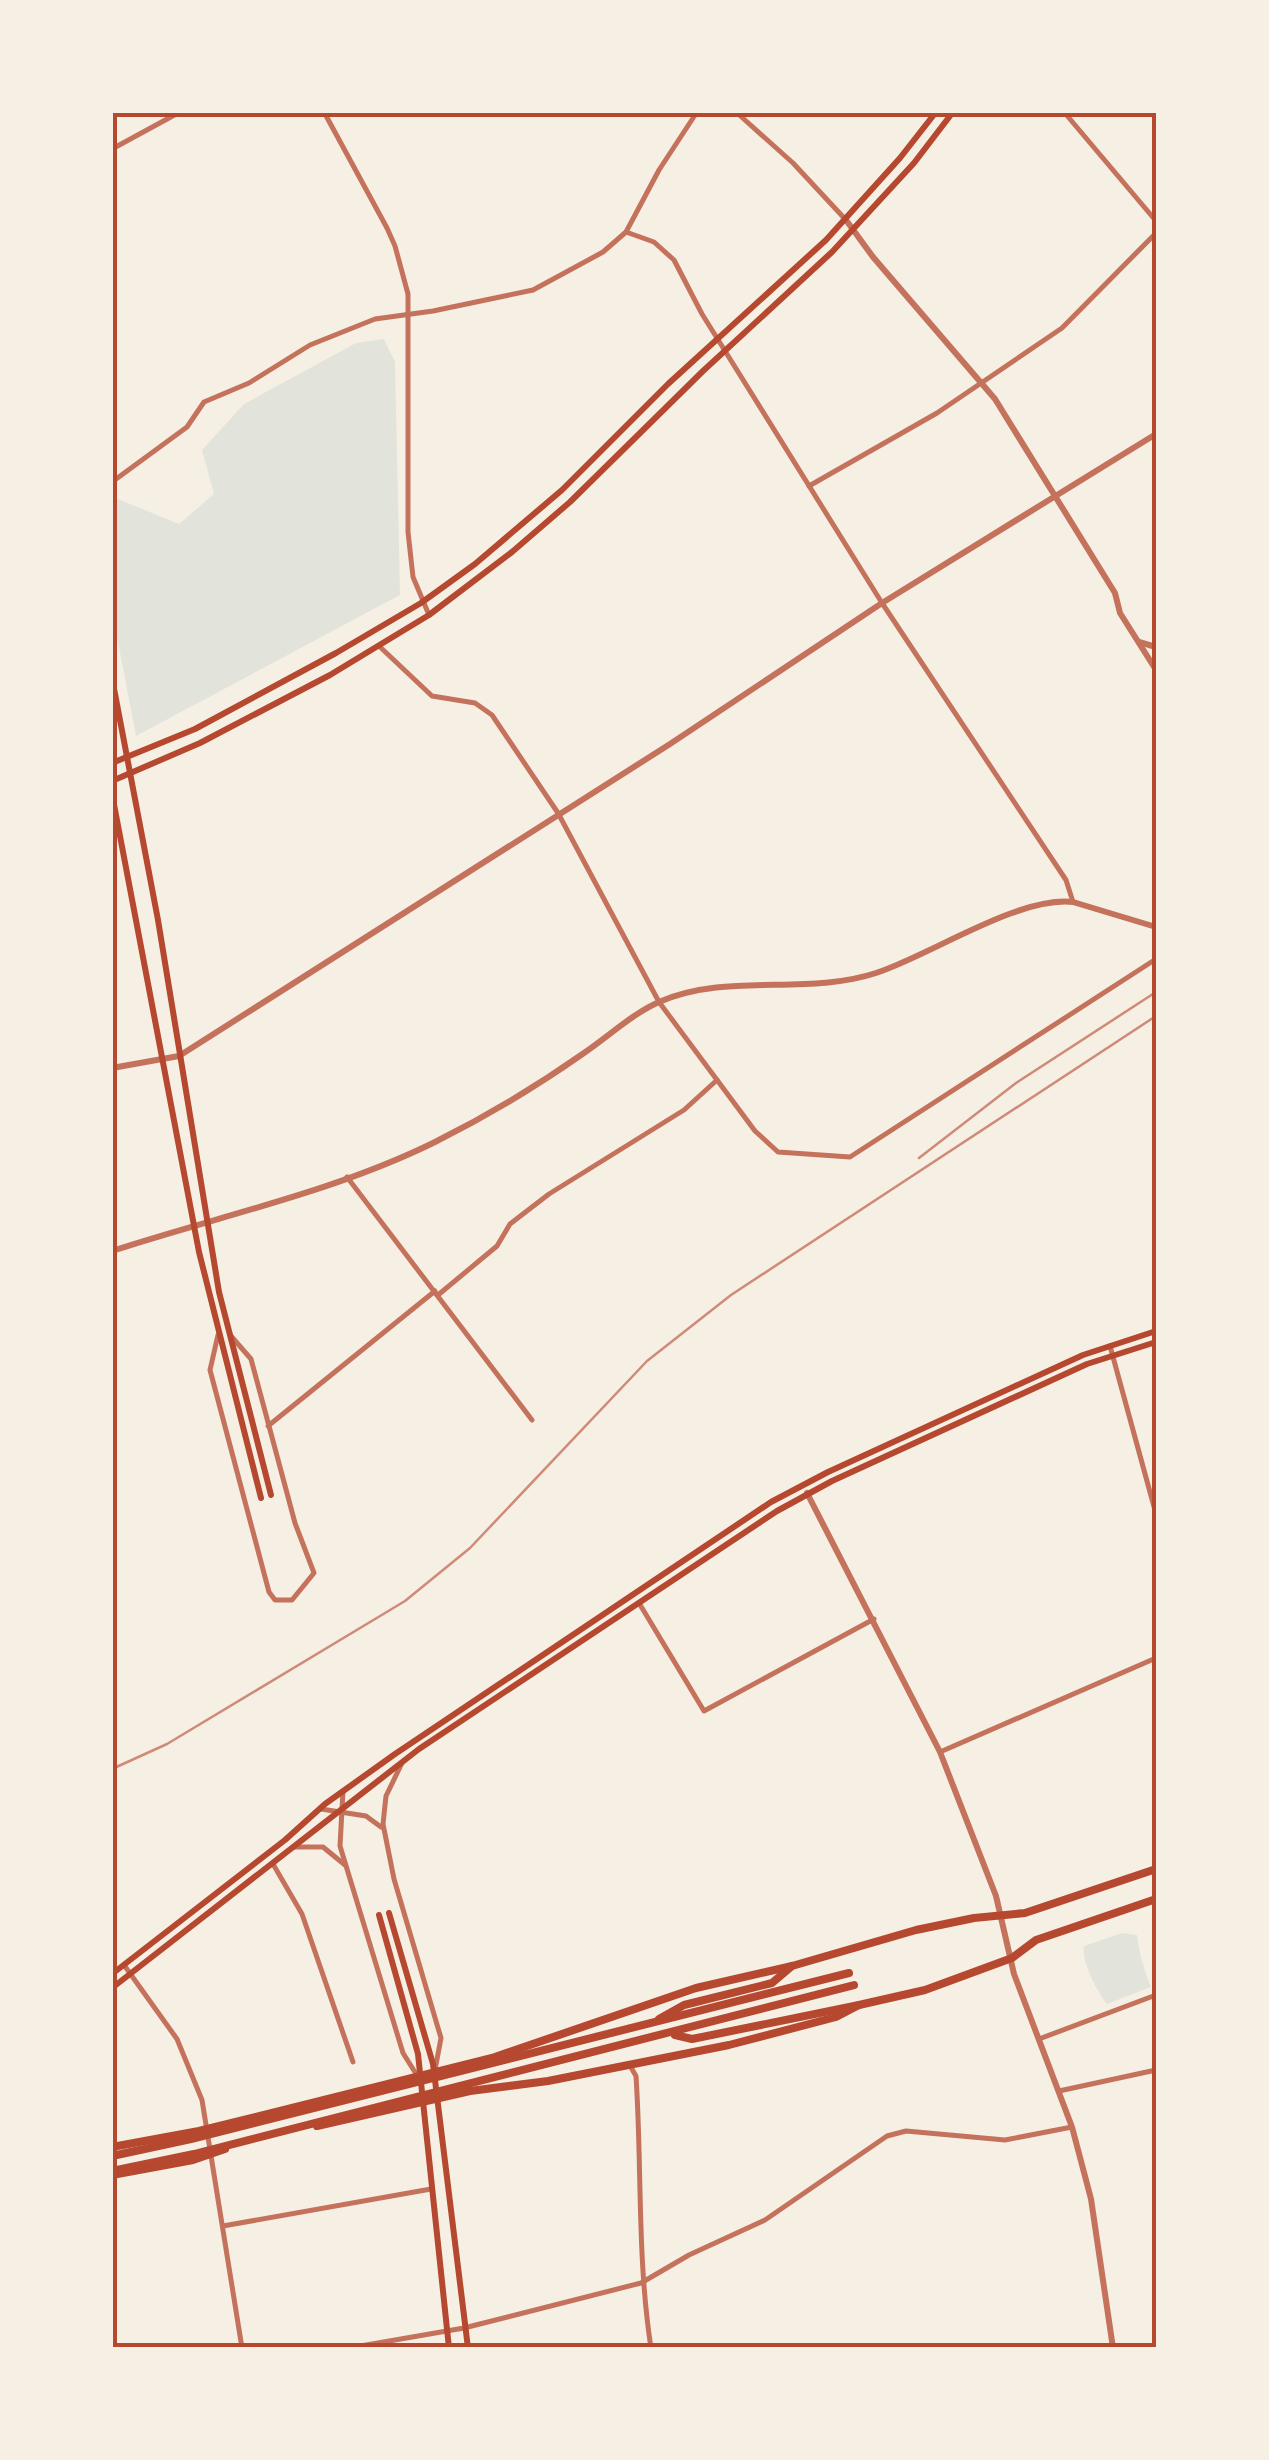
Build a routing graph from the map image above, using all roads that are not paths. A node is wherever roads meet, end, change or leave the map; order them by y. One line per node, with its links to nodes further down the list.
1 (180, 112): 8 (street)
2 (324, 112): 14 (street)
3 (697, 112): 12 (street)
4 (736, 112): 9 (street)
5 (936, 112): 9 (main road)
6 (953, 112): 11 (main road)
7 (1064, 112): 10 (street)
8 (112, 149)
9 (846, 220): 11 (street); 15 (main road)
10 (1156, 221)
11 (854, 230): 16 (main road); 17 (street)
12 (626, 232): 14 (street); 15 (street)
13 (1156, 233): 17 (street)
14 (409, 314): 19 (street); 22 (street)
15 (717, 339): 16 (street); 22 (main road)
16 (724, 350): 20 (street); 24 (main road)
17 (982, 382): 20 (street); 21 (street)
18 (1156, 434): 21 (street)
19 (112, 482)
20 (809, 486): 23 (street)
21 (1054, 495): 23 (street); 25 (street)
22 (422, 603): 24 (street); 30 (main road)
23 (882, 604): 35 (street); 36 (street)
24 (428, 615): 26 (main road)
25 (1139, 642): 27 (street); 28 (street)
26 (379, 646): 32 (main road); 35 (street)
27 (1156, 646)
28 (1156, 670)
29 (112, 678): 30 (main road)
30 (128, 758): 31 (main road); 32 (main road)
31 (112, 763)
32 (131, 774): 33 (main road); 40 (main road)
33 (112, 780)
34 (112, 794): 41 (main road)
35 (558, 813): 39 (street); 40 (street)
36 (1074, 902): 37 (street); 39 (street)
37 (1156, 927)
38 (1156, 960): 43 (street)
39 (658, 1002): 43 (street); 44 (street)
40 (179, 1056): 41 (street); 45 (main road)
41 (163, 1061): 42 (street); 46 (main road)
42 (112, 1068)
43 (716, 1080): 48 (street)
44 (347, 1177): 45 (street); 48 (street)
45 (208, 1221): 46 (street); 50 (main road)
46 (193, 1225): 47 (street); 51 (main road)
47 (112, 1251)
48 (436, 1293): 55 (street); 56 (street)
49 (1156, 1331): 53 (main road)
50 (228, 1333): 56 (street); 59 (main road)
51 (218, 1335): 56 (street); 60 (main road)
52 (1156, 1342): 54 (main road)
53 (1110, 1346): 54 (street); 57 (main road)
54 (1113, 1355): 58 (main road); 61 (street)
55 (532, 1420)
56 (268, 1426)
57 (802, 1484): 58 (street); 67 (main road)
58 (807, 1493): 62 (main road); 63 (street)
59 (271, 1495)
60 (261, 1498)
61 (1156, 1514)
62 (638, 1601): 63 (street); 66 (main road)
63 (874, 1620): 65 (street)
64 (1156, 1658): 65 (street)
65 (940, 1752): 79 (street)
66 (404, 1760): 69 (main road); 72 (street)
67 (344, 1791): 68 (main road); 69 (street)
68 (319, 1809): 69 (street); 82 (main road)
69 (341, 1812): 70 (street); 71 (street); 73 (main road)
70 (360, 1815): 71 (street); 72 (street)
71 (339, 1832): 75 (street)
72 (384, 1834): 97 (street)
73 (294, 1847): 74 (main road); 75 (street)
74 (273, 1864): 86 (main road); 94 (street)
75 (347, 1867): 98 (street)
76 (1156, 1869): 79 (main road)
77 (1156, 1899): 81 (main road)
78 (389, 1913): 97 (main road)
79 (1002, 1915): 81 (street); 83 (main road)
80 (379, 1916): 98 (main road)
81 (1012, 1958): 90 (main road); 93 (street)
82 (124, 1965): 85 (main road); 86 (street)
83 (792, 1966): 91 (main road); 97 (main road)
84 (850, 1973): 91 (main road)
85 (112, 1974)
86 (130, 1974): 88 (main road); 103 (street)
87 (854, 1986): 92 (main road)
88 (112, 1988)
89 (1156, 1995): 93 (street)
90 (859, 2005): 92 (main road); 95 (main road)
91 (642, 2027): 106 (main road)
92 (670, 2034): 107 (main road)
93 (1040, 2039): 99 (street)
94 (353, 2062)
95 (629, 2064): 100 (main road); 110 (street)
96 (1156, 2070): 99 (street)
97 (434, 2072): 98 (main road); 100 (main road)
98 (418, 2076): 101 (main road); 103 (main road)
99 (1059, 2090): 102 (street)
100 (438, 2098): 101 (main road); 111 (main road)
101 (421, 2102): 105 (main road); 108 (main road)
102 (1072, 2127): 110 (street); 118 (street)
103 (208, 2128): 104 (main road); 105 (street)
104 (112, 2146)
105 (212, 2154): 107 (main road); 109 (street)
106 (112, 2156)
107 (112, 2173)
108 (431, 2189): 109 (street); 112 (main road)
109 (224, 2226): 113 (street)
110 (641, 2282): 111 (street); 117 (street)
111 (464, 2328): 112 (street); 116 (main road)
112 (447, 2332): 114 (street); 115 (main road)
113 (242, 2348)
114 (349, 2348)
115 (448, 2348)
116 (468, 2348)
117 (651, 2348)
118 (1113, 2348)

